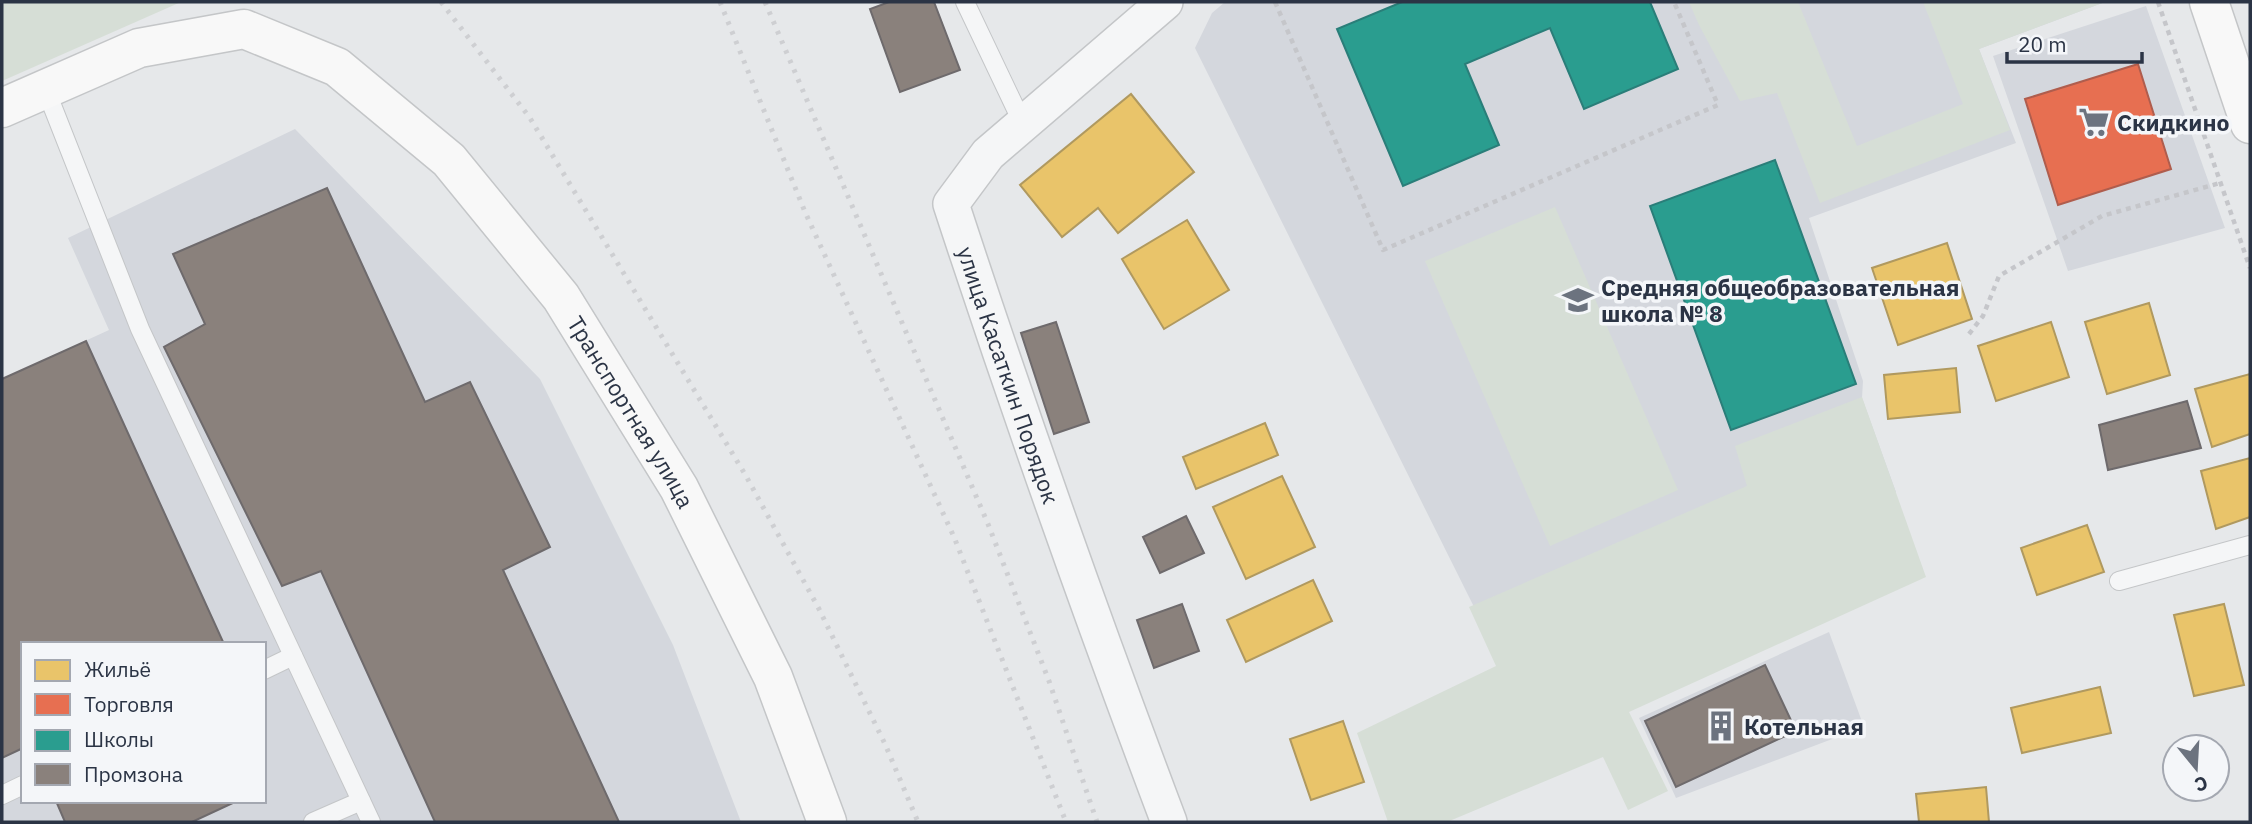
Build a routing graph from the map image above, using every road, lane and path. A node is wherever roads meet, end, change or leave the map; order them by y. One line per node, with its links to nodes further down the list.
1 (965, 2): 9 (lane)
2 (1165, 2): 9 (street, улица Касаткин Порядок)
3 (1275, 2): 4 (path)
4 (1674, 2)
5 (2158, 2): 11 (path)
6 (2209, 2): 10 (main road)
7 (46, 90): 8 (main road, Транспортная улица); 16 (lane); 23 (main road, Транспортная улица)
8 (2, 107)
9 (1023, 124): 24 (street, улица Касаткин Порядок)
10 (2250, 124)
11 (2220, 183): 12 (path); 13 (path)
12 (2250, 268)
13 (1969, 334)
14 (2250, 545): 15 (lane)
15 (2119, 581)
16 (293, 656): 17 (lane); 20 (lane)
17 (266, 669)
18 (21, 786): 19 (lane)
19 (2, 795)
20 (361, 801): 21 (lane); 22 (lane)
21 (313, 822)
22 (371, 822)
23 (827, 822)
24 (1170, 822)

